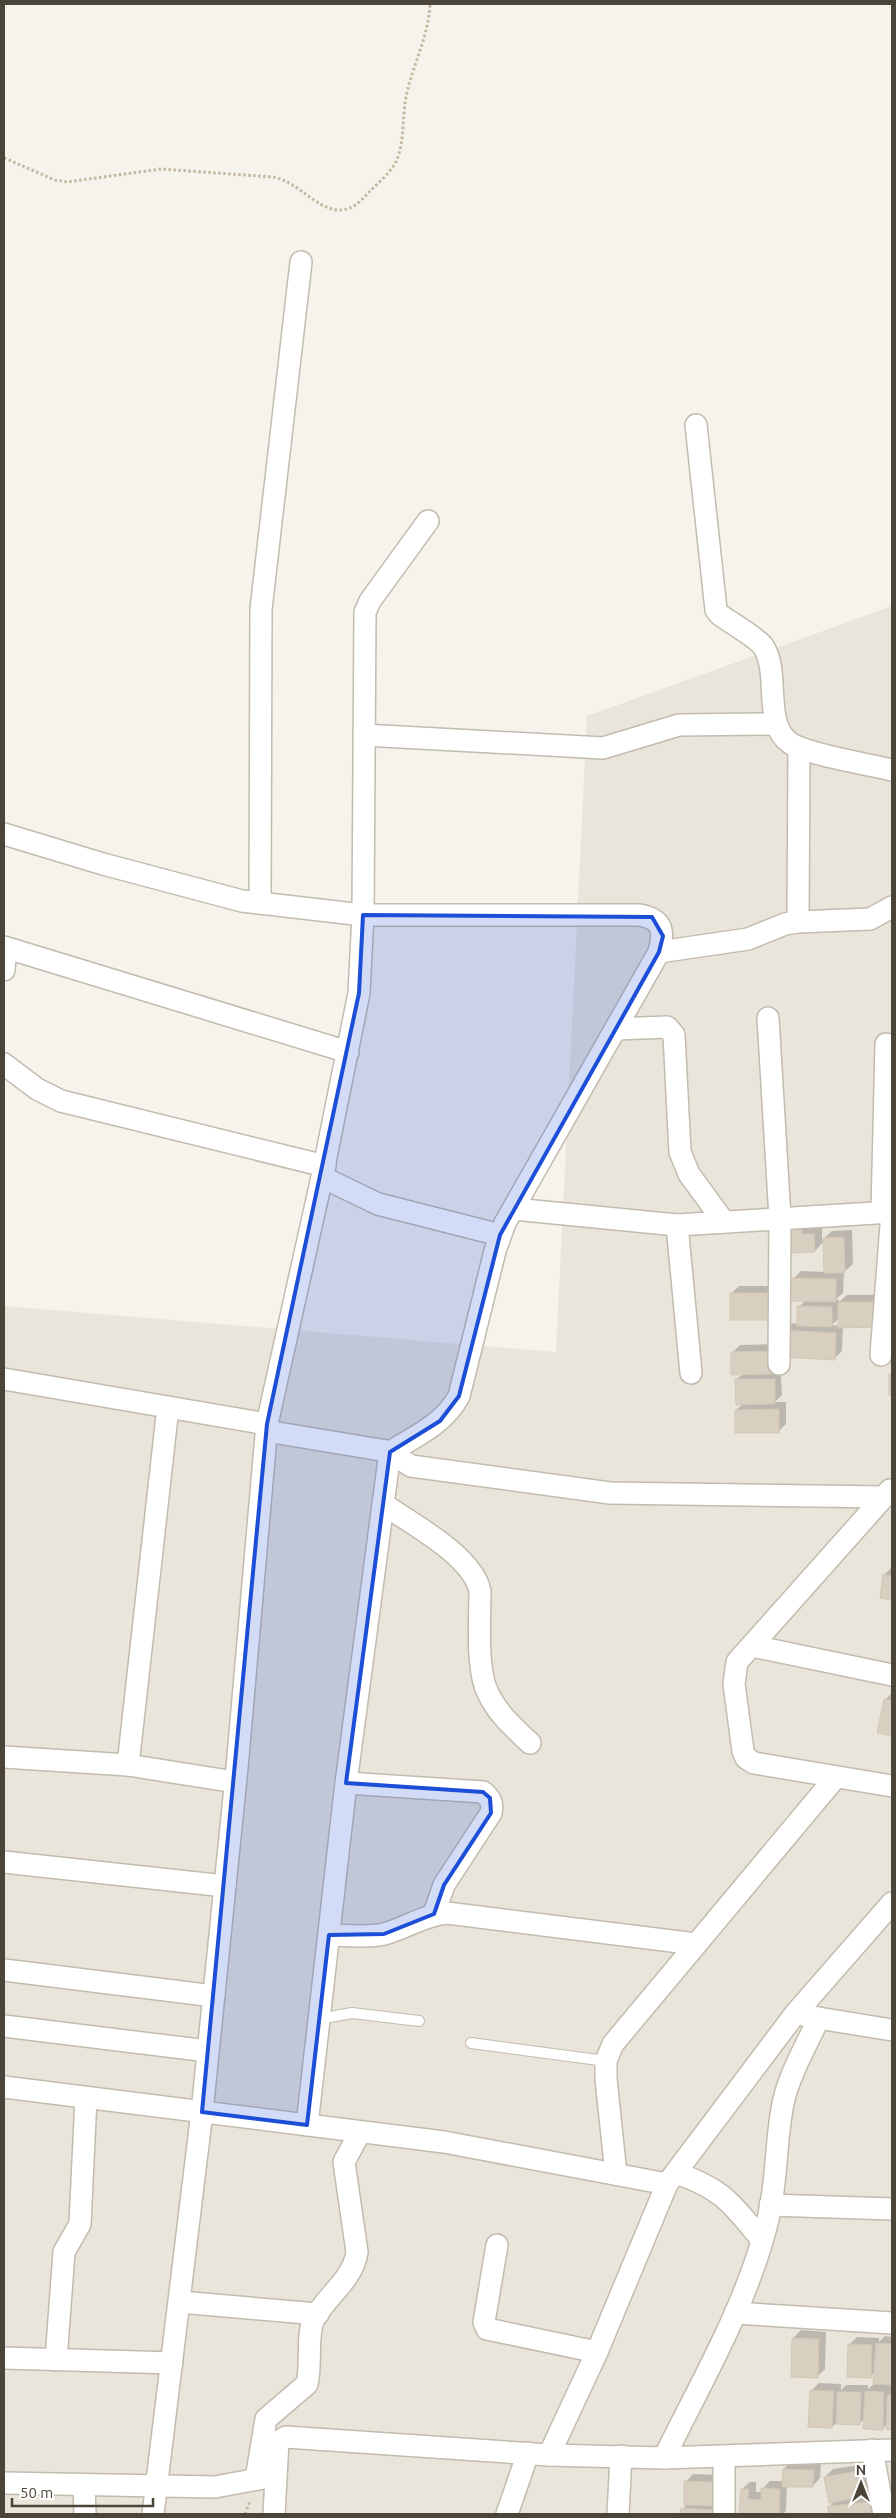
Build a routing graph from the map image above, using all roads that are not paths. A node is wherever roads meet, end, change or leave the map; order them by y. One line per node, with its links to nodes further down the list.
1 (301, 262): 9 (street)
2 (696, 425): 4 (street)
3 (428, 521): 5 (street)
4 (776, 724): 5 (street); 6 (street)
5 (364, 734): 11 (street)
6 (799, 748): 7 (street); 12 (street)
7 (892, 770)
8 (4, 834): 9 (street)
9 (260, 903): 11 (street)
10 (892, 907): 12 (street)
11 (363, 915): 14 (street); 19 (street)
12 (798, 922): 14 (street)
13 (5, 947): 15 (street); 19 (street)
14 (659, 952): 17 (street)
15 (4, 970)
16 (768, 1018): 24 (street)
17 (616, 1029): 22 (street); 25 (street)
18 (886, 1044): 23 (street)
19 (348, 1052): 21 (street)
20 (4, 1064): 21 (street)
21 (323, 1172): 27 (street); 33 (street)
22 (514, 1209): 26 (street); 27 (street)
23 (889, 1212): 24 (street); 28 (street)
24 (780, 1218): 25 (street); 29 (street)
25 (724, 1222): 26 (street)
26 (677, 1225): 30 (street)
27 (500, 1235): 34 (street)
28 (881, 1356)
29 (779, 1364)
30 (691, 1373)
31 (4, 1379): 32 (street)
32 (168, 1407): 33 (street); 41 (street)
33 (266, 1427): 34 (street); 43 (street)
34 (390, 1452): 35 (street); 36 (street)
35 (888, 1492): 37 (street)
36 (383, 1504): 39 (street); 44 (street)
37 (752, 1646): 38 (street); 42 (street)
38 (892, 1675)
39 (530, 1743)
40 (4, 1757): 41 (street)
41 (128, 1765): 43 (street)
42 (835, 1778): 45 (street); 51 (street)
43 (235, 1782): 47 (street)
44 (346, 1783): 49 (street); 50 (street)
45 (892, 1786)
46 (4, 1862): 47 (street)
47 (225, 1886): 53 (street)
48 (892, 1903): 54 (street)
49 (434, 1914): 50 (street); 51 (street)
50 (329, 1935): 56 (street)
51 (696, 1944): 62 (street)
52 (4, 1970): 53 (street)
53 (214, 1996): 61 (street)
54 (795, 2014): 55 (street); 69 (street)
55 (818, 2018): 59 (street); 70 (street)
56 (319, 2019): 57 (lane); 66 (street)
57 (419, 2021)
58 (4, 2026): 61 (street)
59 (892, 2030)
60 (471, 2043): 62 (lane)
61 (208, 2051): 65 (street)
62 (606, 2061): 68 (street)
63 (4, 2087): 64 (street)
64 (86, 2098): 65 (street); 80 (street)
65 (202, 2112): 66 (street); 74 (street)
66 (307, 2125): 67 (street)
67 (360, 2132): 68 (street); 75 (street)
68 (616, 2174): 69 (street)
69 (672, 2178): 72 (street); 78 (street)
70 (770, 2205): 71 (street); 72 (street)
71 (892, 2209)
72 (762, 2240): 76 (street)
73 (497, 2244): 78 (street)
74 (180, 2302): 75 (street); 81 (street)
75 (318, 2314): 88 (street)
76 (735, 2314): 77 (street); 87 (street)
77 (892, 2322)
78 (597, 2352): 84 (street)
79 (4, 2358): 80 (street)
80 (56, 2360): 81 (street)
81 (172, 2363): 91 (street)
82 (882, 2450): 86 (street); 98 (street)
83 (528, 2453): 84 (street); 88 (street); 95 (street)
84 (549, 2455): 85 (street)
85 (621, 2456): 87 (street); 96 (street)
86 (724, 2456): 87 (street); 97 (street)
87 (664, 2458)
88 (266, 2478): 91 (street); 94 (street)
89 (4, 2483): 90 (street)
90 (84, 2485): 91 (street); 92 (street)
91 (158, 2486): 93 (street)
92 (84, 2514)
93 (153, 2514)
94 (274, 2514)
95 (507, 2514)
96 (618, 2514)
97 (724, 2514)
98 (884, 2514)

